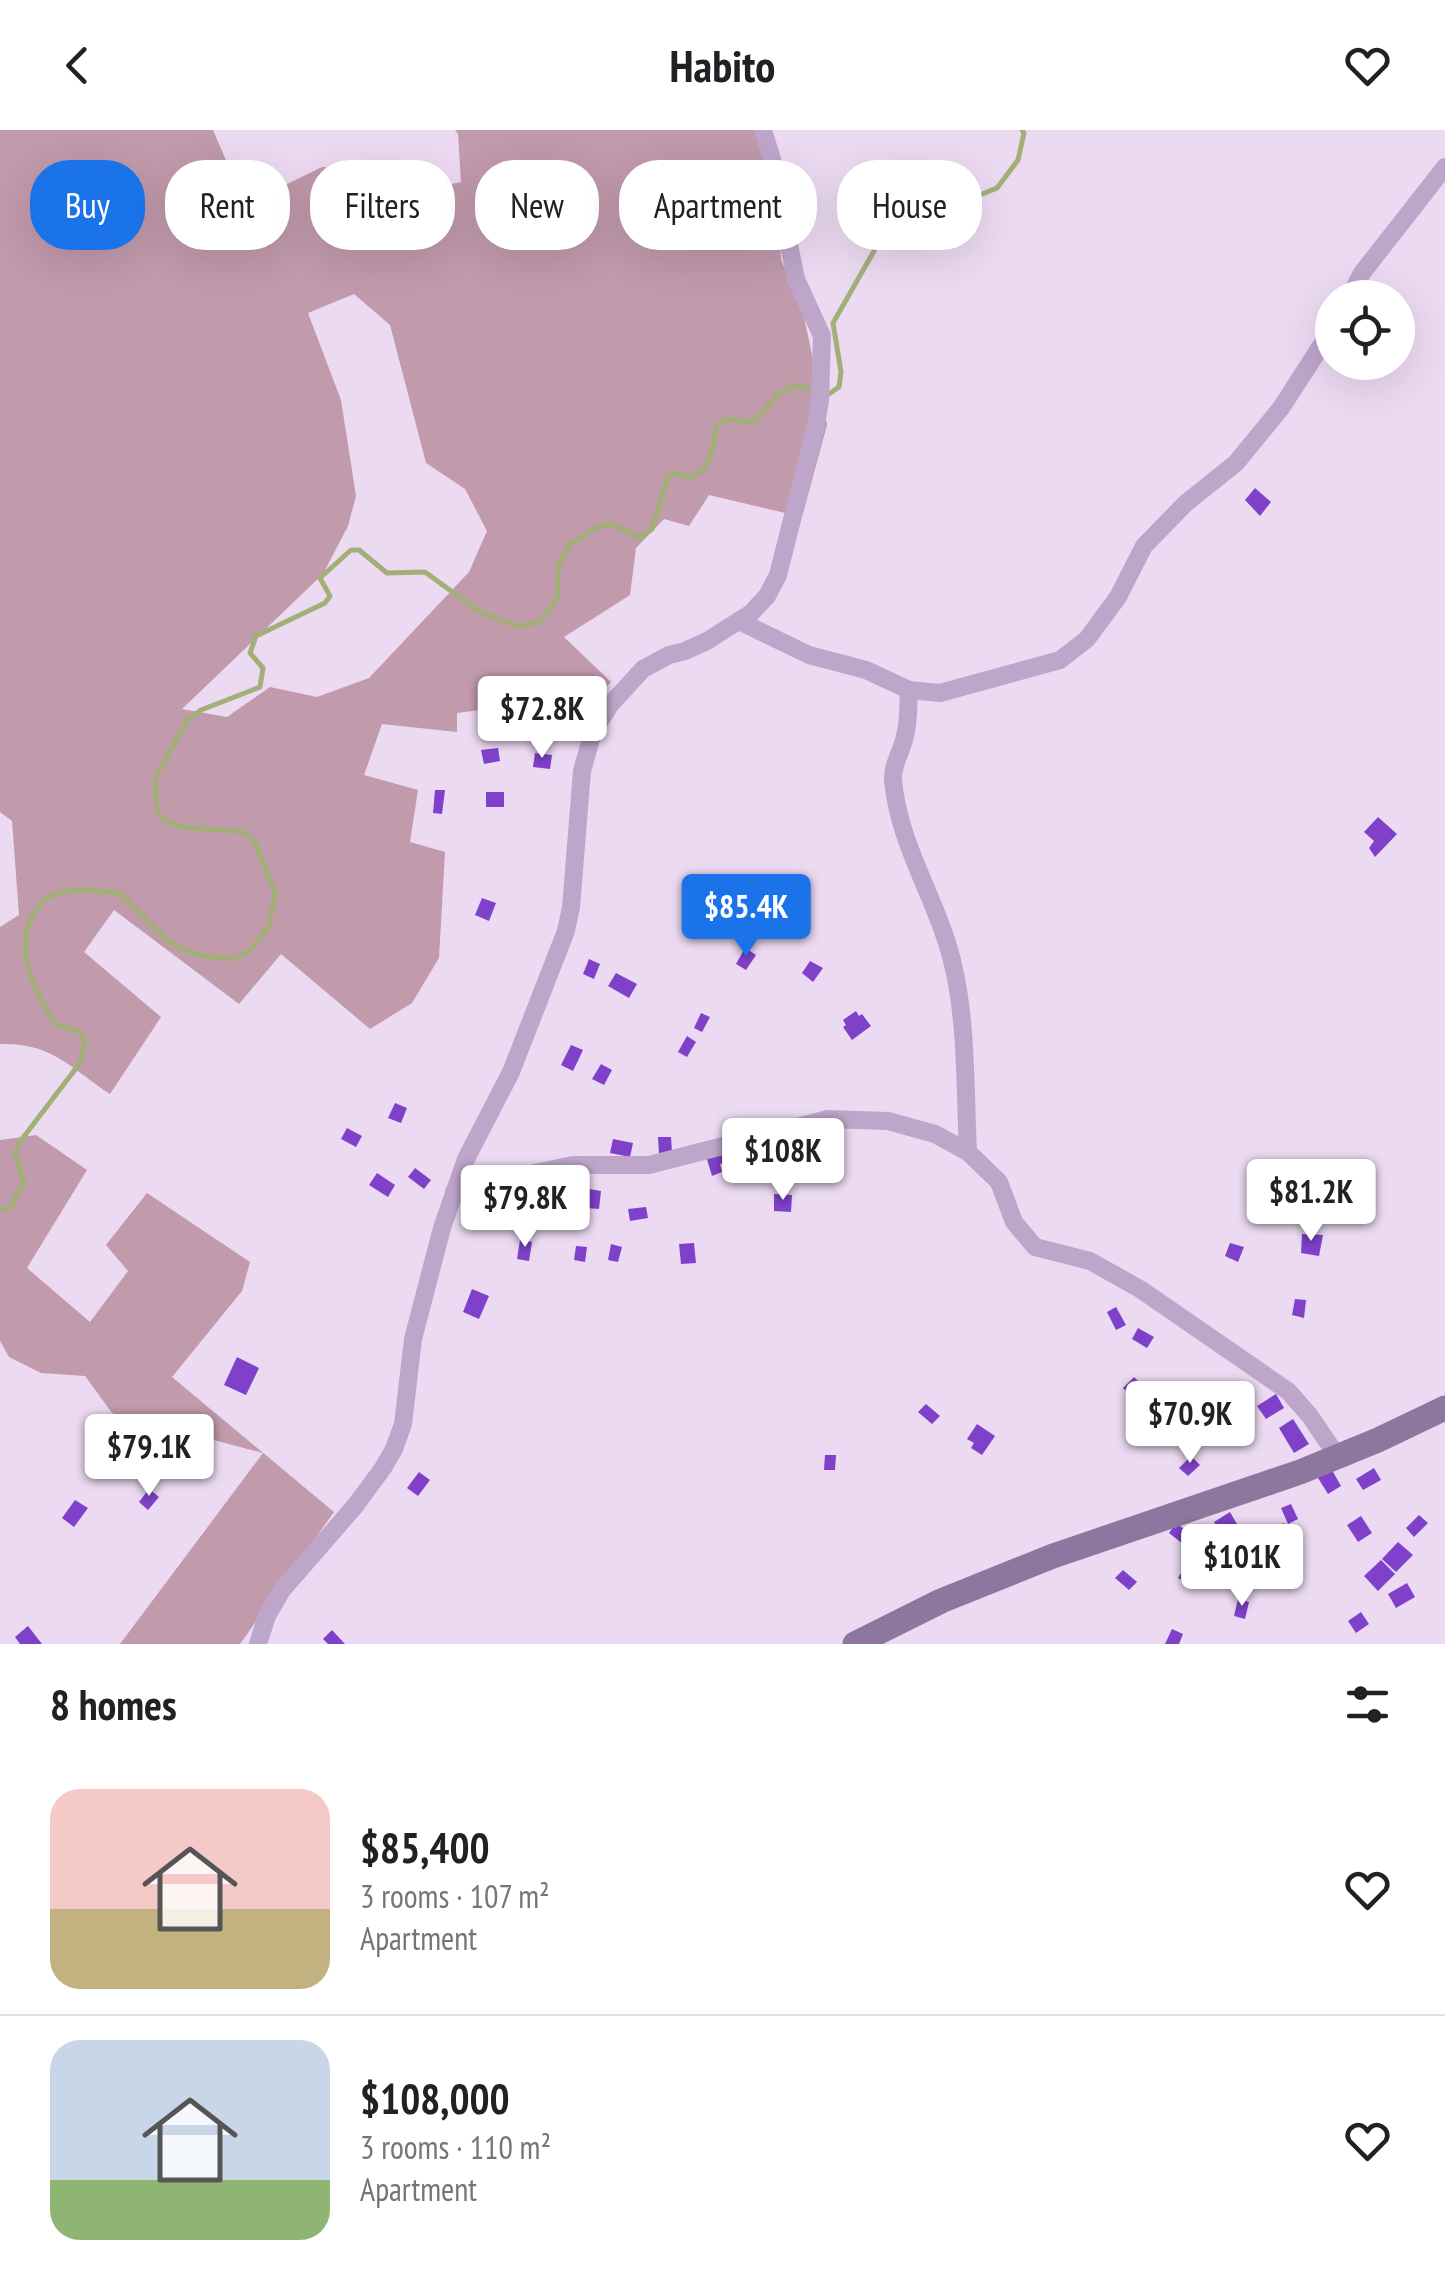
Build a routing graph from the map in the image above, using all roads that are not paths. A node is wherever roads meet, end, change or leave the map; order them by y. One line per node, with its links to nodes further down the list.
1 (763, 130): 6 (street)
2 (1445, 167): 3 (street)
3 (1438, 185): 4 (street)
4 (1358, 280)
5 (1315, 355): 7 (street)
6 (739, 621): 7 (street); 9 (street)
7 (909, 690): 8 (street)
8 (968, 1152): 9 (street); 11 (street)
9 (454, 1192): 12 (street)
10 (1445, 1408): 11 (street)
11 (1337, 1456): 13 (street)
12 (258, 1644)
13 (855, 1644)

